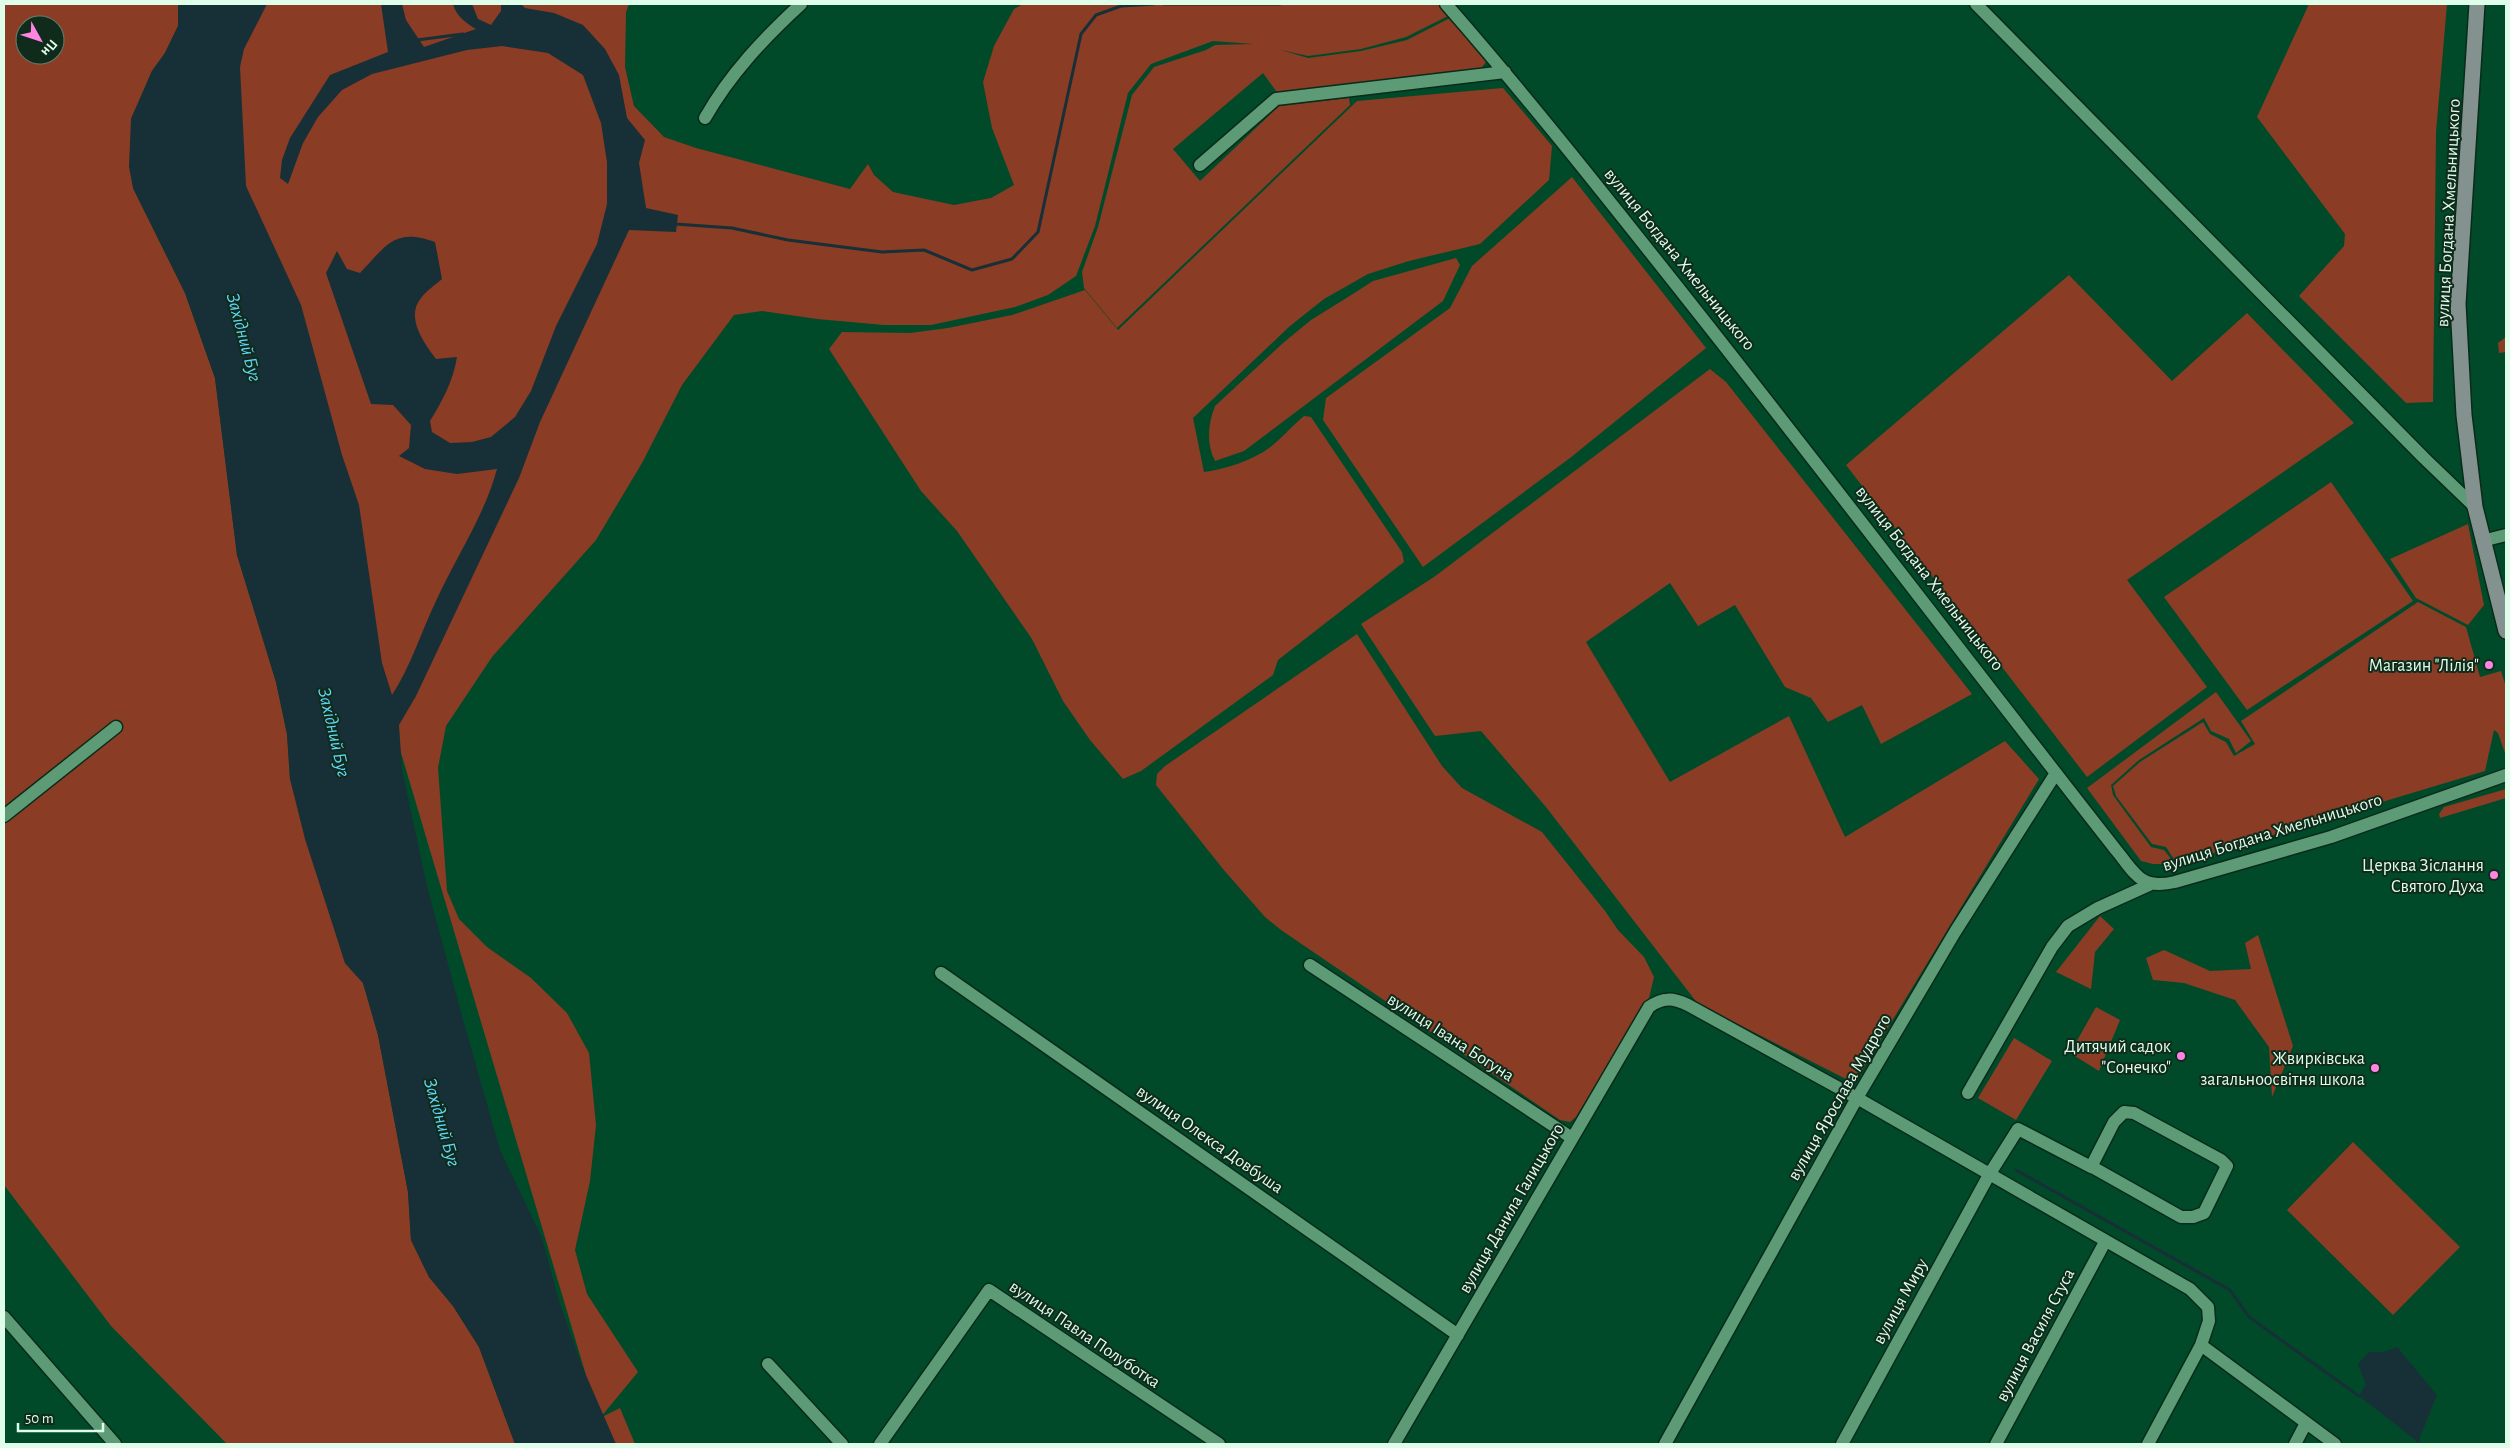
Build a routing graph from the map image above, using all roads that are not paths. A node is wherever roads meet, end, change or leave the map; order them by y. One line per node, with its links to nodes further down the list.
1 (801, 4): 6 (street)
2 (1446, 4): 5 (street, вулиця Богдана Хмельницького)
3 (1976, 4): 8 (street)
4 (2477, 4): 8 (street, вулиця Богдана Хмельницького)
5 (1505, 72): 7 (street); 13 (street, вулиця Богдана Хмельницького)
6 (705, 118)
7 (1200, 165)
8 (2475, 507): 10 (street, вулиця Богдана Хмельницького)
9 (2506, 535): 10 (street)
10 (2482, 541): 11 (street, вулиця Богдана Хмельницького)
11 (2506, 630)
12 (116, 727): 15 (street)
13 (2056, 773): 16 (street, вулиця Богдана Хмельницького); 20 (street, вулиця Ярослава Мудрого)
14 (2506, 775): 16 (street, вулиця Богдана Хмельницького)
15 (4, 816)
16 (2149, 885): 19 (street)
17 (1310, 965): 21 (street, вулиця Івана Богуна)
18 (941, 973): 26 (street, вулиця Олекса Довбуша)
19 (1968, 1093)
20 (1857, 1098): 21 (street, вулиця Данила Галицького); 23 (street); 35 (street, вулиця Ярослава Мудрого)
21 (1572, 1138): 26 (street, вулиця Данила Галицького)
22 (2091, 1167): 22 (street); 23 (street, вулиця Миру)
23 (1989, 1175): 24 (street); 36 (street, вулиця Миру)
24 (2105, 1242): 27 (street); 37 (street, вулиця Василя Стуса)
25 (4, 1316): 30 (street)
26 (1458, 1335): 34 (street, вулиця Данила Галицького)
27 (2201, 1345): 29 (street); 38 (street)
28 (768, 1364): 31 (street)
29 (2305, 1424): 39 (street); 40 (street)
30 (115, 1444)
31 (842, 1444)
32 (880, 1444): 33 (street, вулиця Павла Полуботка)
33 (1219, 1444)
34 (1394, 1444)
35 (1665, 1444)
36 (1842, 1444)
37 (1996, 1444)
38 (2148, 1444)
39 (2294, 1444)
40 (2335, 1444)

